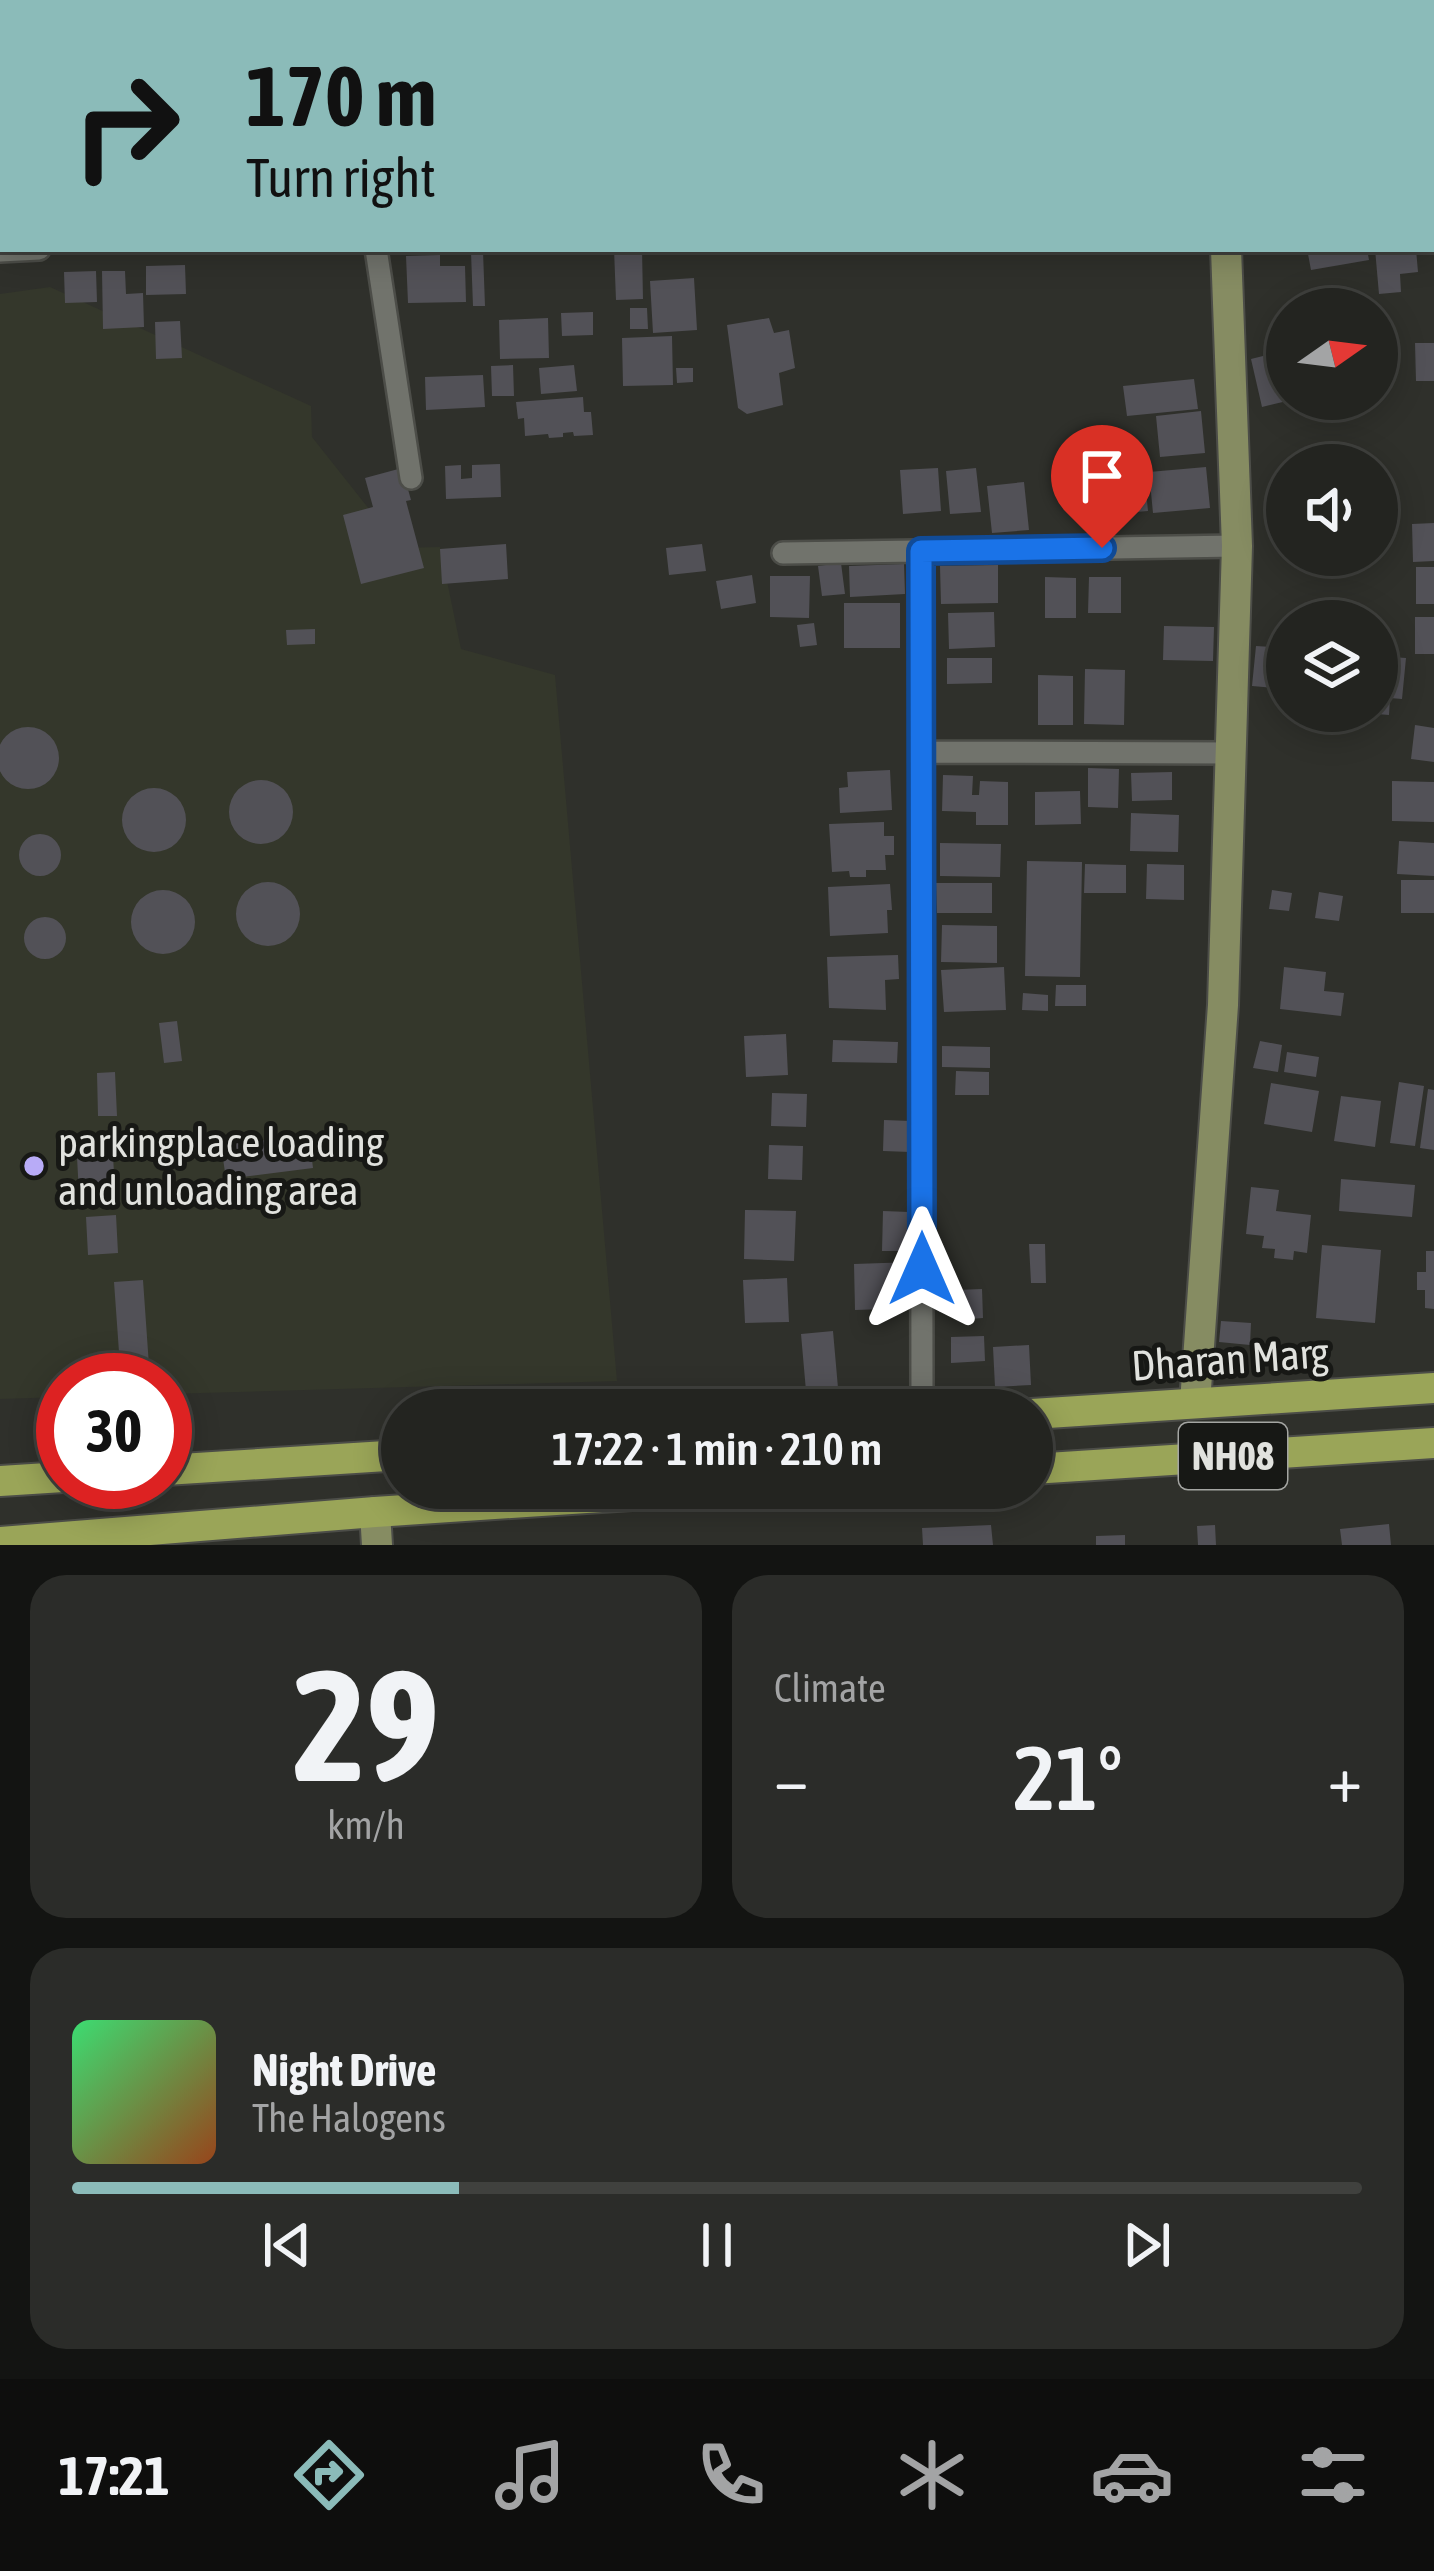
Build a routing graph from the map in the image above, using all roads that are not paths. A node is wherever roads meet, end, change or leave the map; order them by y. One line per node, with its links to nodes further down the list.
1 (376, 252): 3 (street)
2 (1226, 252): 4 (street)
3 (411, 478)
4 (1237, 546): 5 (street); 8 (street)
5 (921, 551): 6 (street); 7 (street)
6 (783, 553)
7 (922, 752): 8 (street); 10 (street)
8 (1231, 753): 11 (street)
9 (1434, 1388): 11 (main road, Dharan Marg / NH08)
10 (922, 1389)
11 (1196, 1403): 12 (main road, Dharan Marg / NH08)
12 (1053, 1413)
13 (1434, 1443): 16 (main road, NH08)
14 (381, 1456): 15 (main road)
15 (192, 1468)
16 (1053, 1468)
17 (36, 1479): 18 (main road)
18 (0, 1481)
19 (406, 1509): 20 (main road)
20 (374, 1511): 21 (main road); 22 (street)
21 (0, 1542)
22 (377, 1545)

